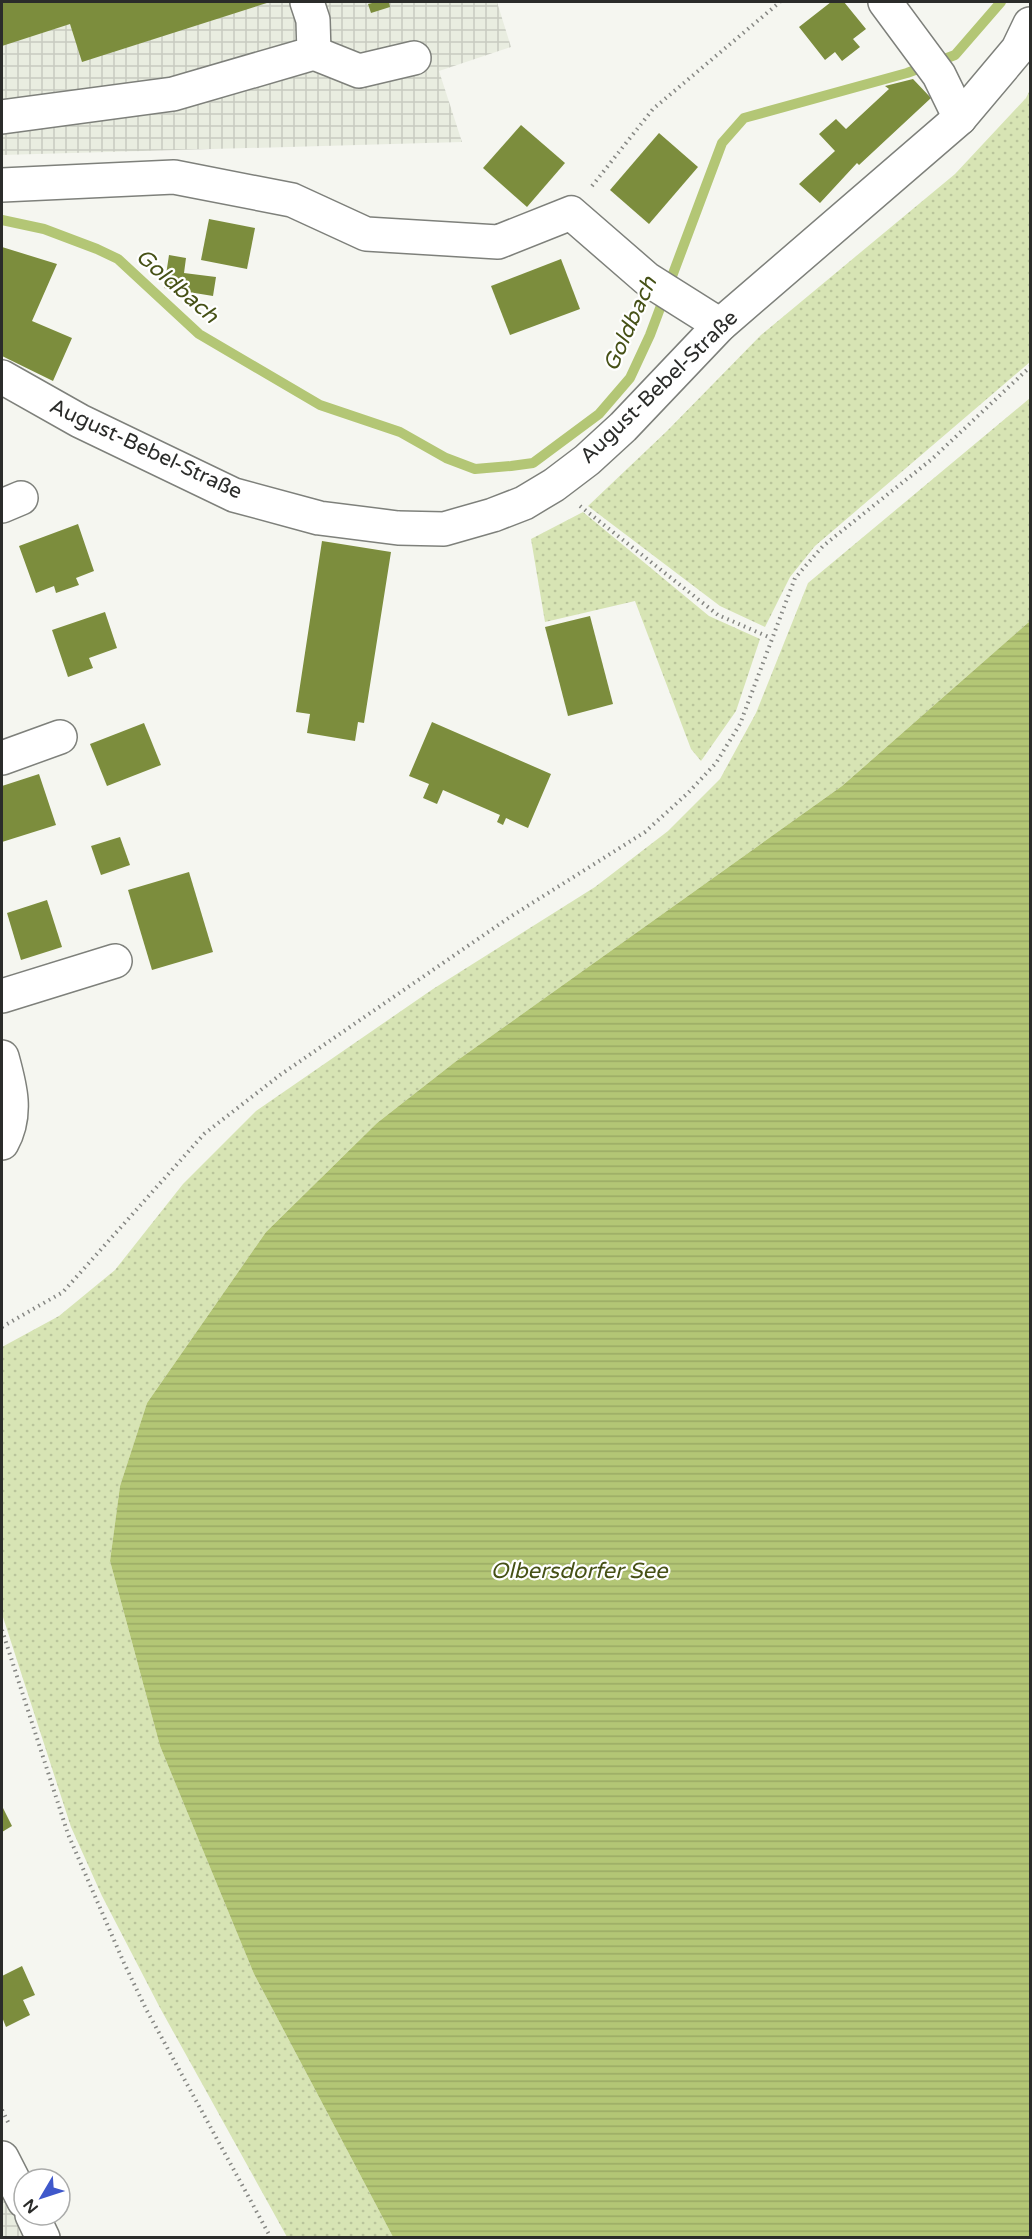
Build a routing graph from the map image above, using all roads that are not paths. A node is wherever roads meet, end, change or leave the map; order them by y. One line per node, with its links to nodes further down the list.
1 (307, 2): 4 (street)
2 (885, 2): 7 (street)
3 (1030, 24): 7 (street, August-Bebel-Straße)
4 (314, 52): 5 (street); 6 (street)
5 (414, 58)
6 (2, 117)
7 (960, 118): 9 (street, August-Bebel-Straße)
8 (2, 185): 9 (street)
9 (720, 325): 10 (street, August-Bebel-Straße)
10 (2, 377)
11 (60, 737): 12 (street)
12 (2, 758)
13 (115, 961): 14 (street)
14 (2, 996)
15 (2, 1057): 16 (street)
16 (2, 1143)
17 (2, 2158): 18 (street)
18 (12, 2178)

